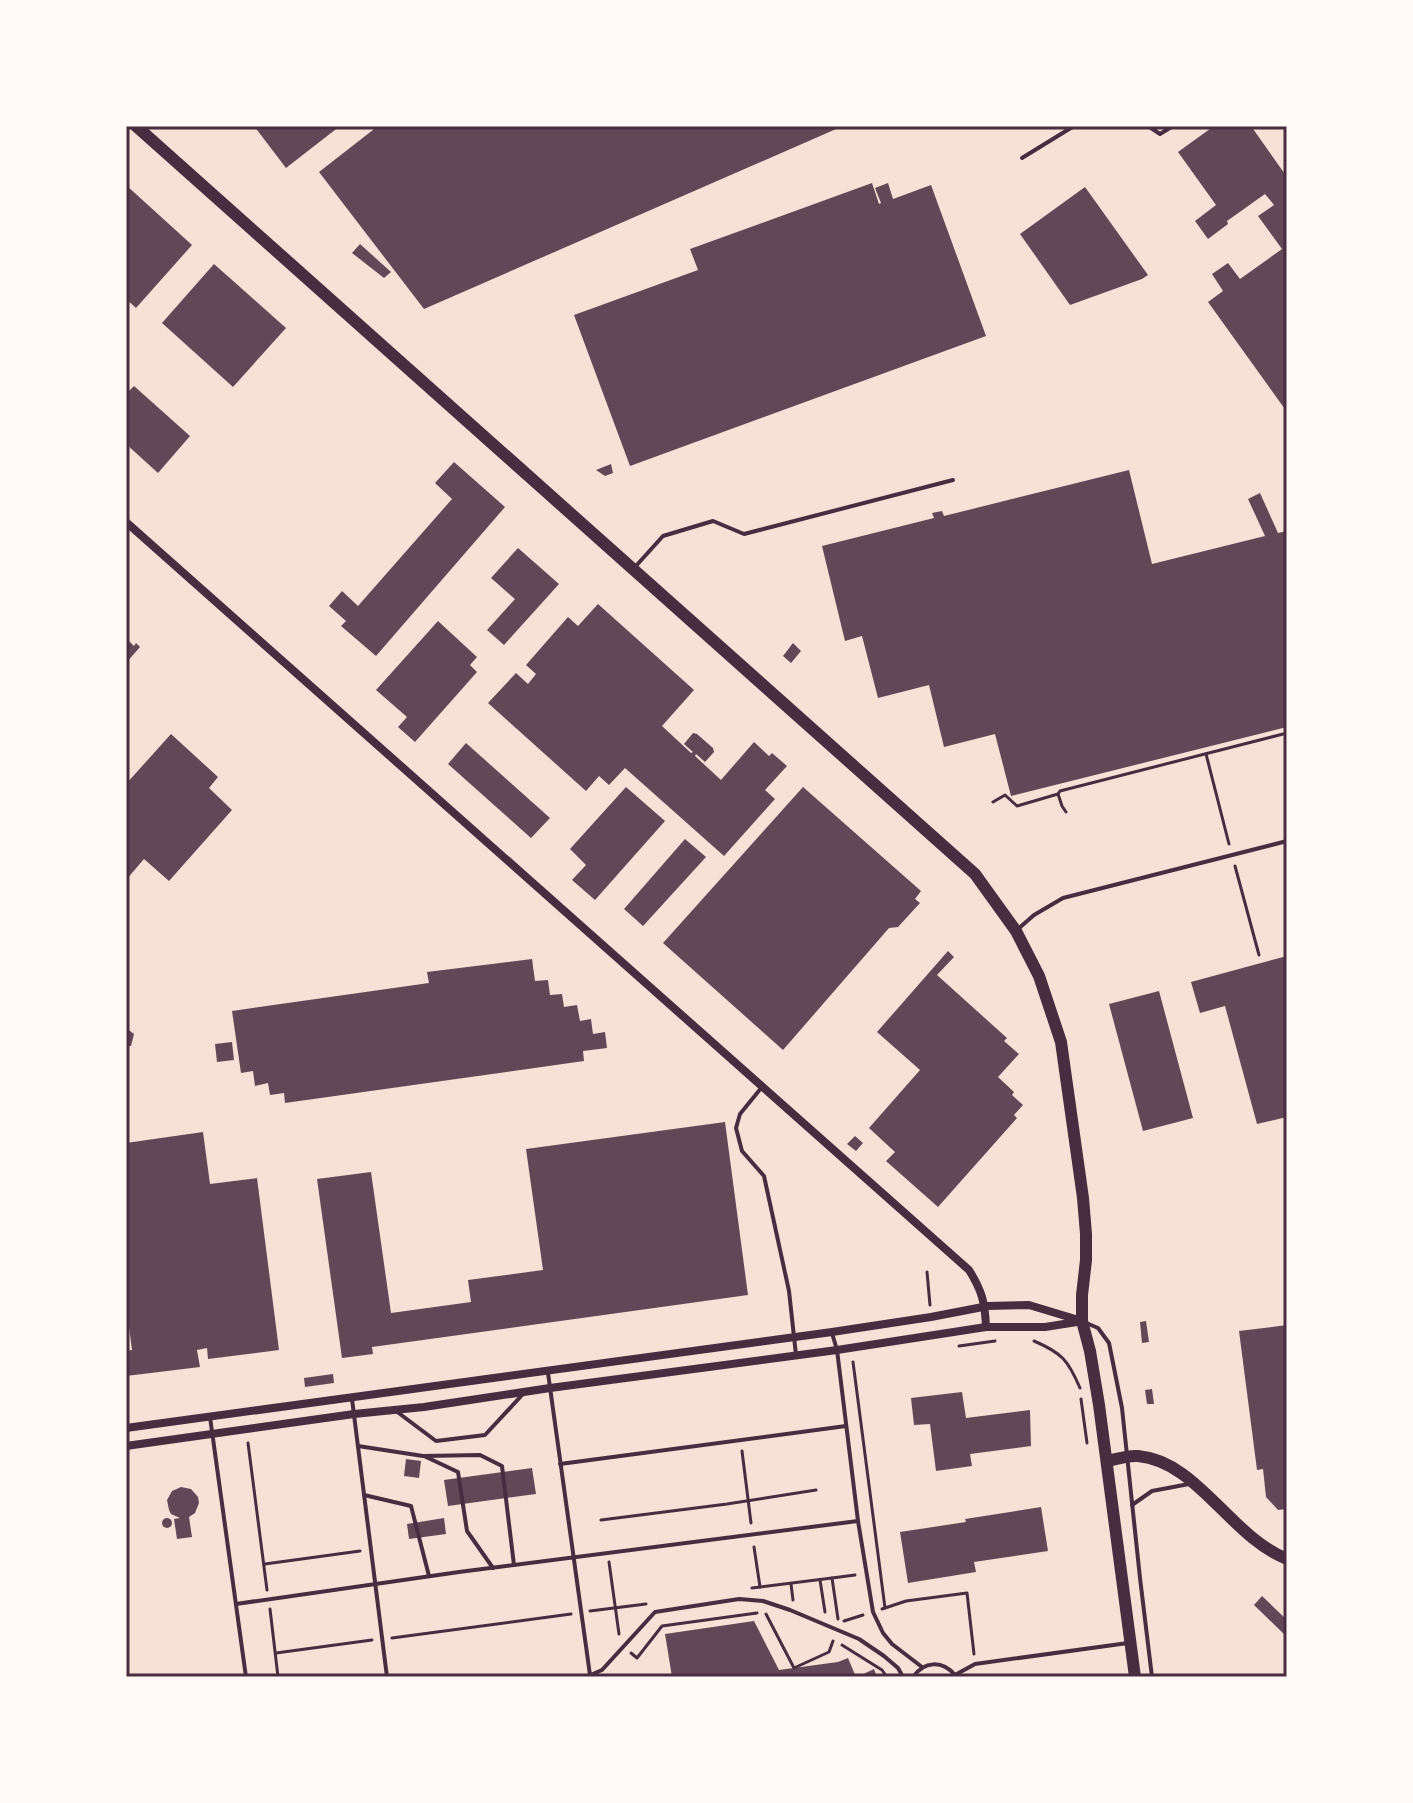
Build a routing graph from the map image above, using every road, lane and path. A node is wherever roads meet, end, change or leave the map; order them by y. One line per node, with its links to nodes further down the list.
1 (136, 126): 8 (main road)
2 (1074, 126): 5 (lane)
3 (1148, 126): 4 (lane)
4 (1173, 126)
5 (1022, 158)
6 (953, 480): 8 (lane)
7 (126, 522): 17 (street)
8 (633, 568): 16 (main road)
9 (1287, 733): 10 (path)
10 (1205, 753): 11 (path); 12 (path)
11 (1212, 775)
12 (1058, 794): 13 (path); 14 (path)
13 (993, 802)
14 (1066, 812)
15 (1287, 841): 16 (lane)
16 (1016, 931): 21 (main road)
17 (762, 1087): 19 (street); 24 (lane)
18 (927, 1272): 20 (path)
19 (985, 1306): 20 (street); 21 (street); 22 (street)
20 (931, 1317): 23 (street)
21 (1082, 1321): 22 (street); 47 (lane); 48 (main road)
22 (986, 1327): 28 (street)
23 (832, 1332): 24 (street); 28 (lane)
24 (794, 1337): 29 (lane); 31 (street)
25 (1001, 1341): 27 (path)
26 (1024, 1341): 45 (path)
27 (948, 1347)
28 (837, 1350): 29 (street); 38 (lane)
29 (796, 1355): 32 (street)
30 (853, 1362): 77 (path)
31 (548, 1370): 32 (lane); 34 (street)
32 (550, 1388): 33 (street); 49 (lane)
33 (526, 1391): 35 (street); 35 (lane)
34 (352, 1399): 36 (lane); 37 (street)
35 (394, 1410): 36 (street)
36 (354, 1414): 40 (street); 44 (lane)
37 (210, 1417): 39 (street); 41 (lane)
38 (846, 1426): 42 (lane); 56 (lane)
39 (126, 1428)
40 (246, 1429): 41 (street); 62 (path)
41 (213, 1434): 43 (street); 75 (lane)
42 (740, 1441): 49 (lane); 53 (path)
43 (126, 1446)
44 (358, 1446): 46 (lane); 52 (lane)
45 (1088, 1450)
46 (423, 1456): 63 (lane); 64 (lane)
47 (1127, 1457): 48 (main road); 50 (main road); 54 (lane)
48 (1107, 1461): 85 (main road)
49 (560, 1464): 60 (lane)
50 (1194, 1483): 54 (lane); 61 (main road)
51 (816, 1490): 53 (path)
52 (364, 1495): 58 (lane); 66 (lane)
53 (748, 1501): 55 (path); 57 (path)
54 (1132, 1505): 99 (lane)
55 (601, 1520)
56 (858, 1521): 57 (lane); 65 (lane)
57 (752, 1534): 59 (lane); 71 (path)
58 (371, 1549): 62 (path); 69 (lane)
59 (608, 1553): 60 (lane); 76 (path)
60 (574, 1557): 63 (lane); 79 (lane)
61 (1287, 1559)
62 (265, 1564): 73 (path)
63 (514, 1565): 64 (lane)
64 (493, 1568): 66 (lane)
65 (868, 1574): 67 (path); 81 (lane)
66 (429, 1576): 69 (lane)
67 (832, 1578): 68 (path); 81 (path)
68 (820, 1580): 70 (path); 83 (path)
69 (375, 1583): 73 (lane); 84 (lane)
70 (791, 1584): 71 (path); 78 (path)
71 (760, 1587): 72 (path)
72 (749, 1589)
73 (268, 1599): 75 (lane); 87 (path)
74 (654, 1603): 76 (path)
75 (236, 1604): 92 (lane)
76 (615, 1608): 79 (path); 86 (path)
77 (885, 1608): 81 (path); 88 (path)
78 (790, 1610): 83 (lane); 86 (lane)
79 (581, 1612): 84 (path); 90 (lane)
80 (765, 1612): 82 (path); 86 (path); 95 (path)
81 (873, 1612): 89 (lane)
82 (775, 1617)
83 (822, 1624): 96 (lane)
84 (382, 1639): 87 (path); 94 (lane)
85 (1130, 1643): 88 (lane); 98 (main road)
86 (623, 1647): 90 (lane)
87 (276, 1653): 93 (path)
88 (975, 1664): 91 (lane)
89 (922, 1667): 91 (lane); 97 (lane)
90 (588, 1676)
91 (955, 1676)
92 (246, 1677)
93 (278, 1677)
94 (387, 1677)
95 (887, 1677)
96 (903, 1677)
97 (913, 1677)
98 (1135, 1677)
99 (1152, 1677)

